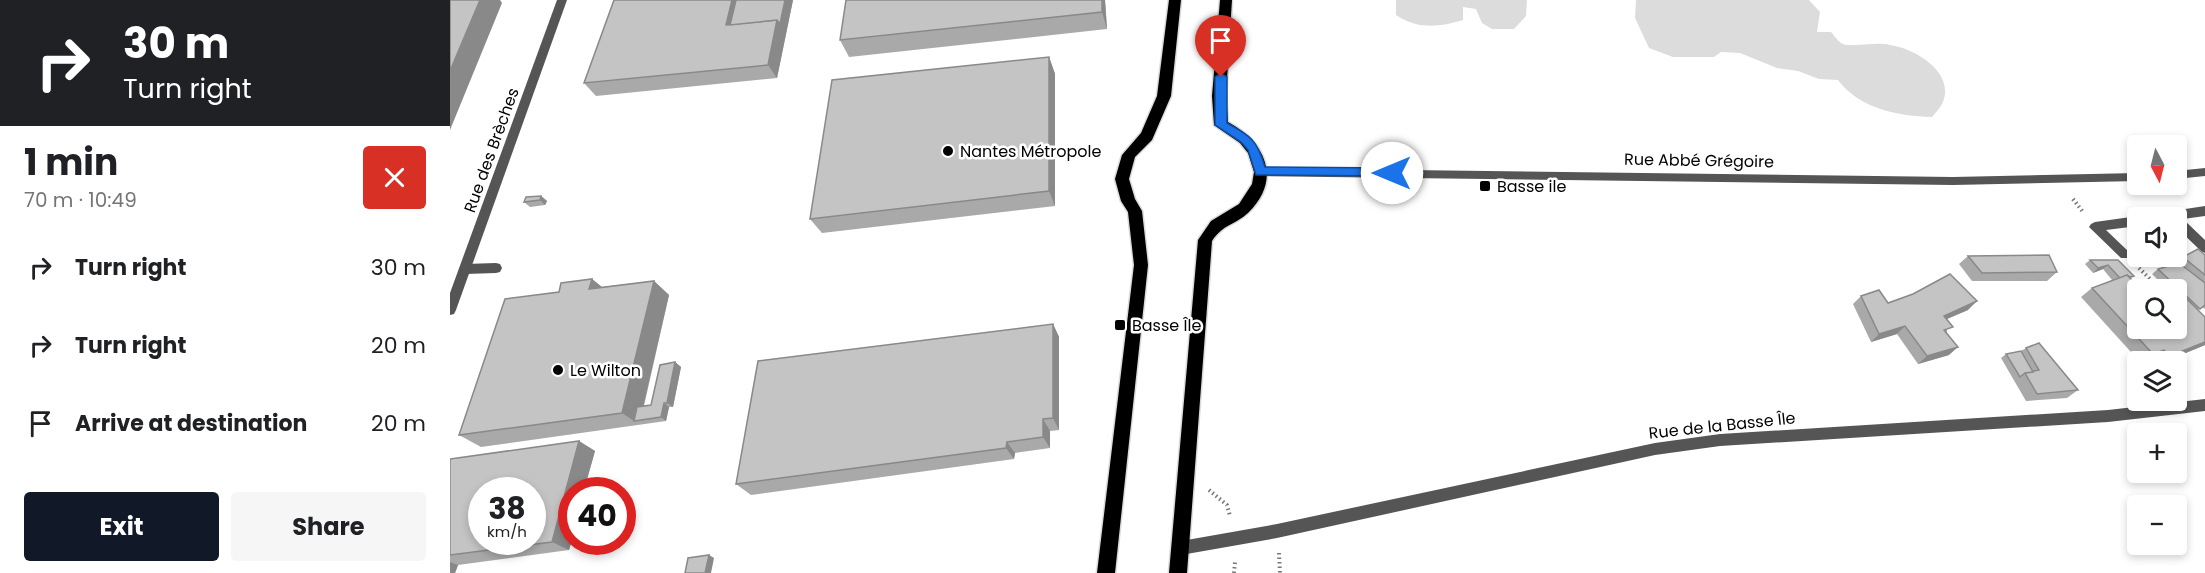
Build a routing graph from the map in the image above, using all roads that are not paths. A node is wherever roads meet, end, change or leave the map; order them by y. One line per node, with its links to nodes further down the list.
1 (562, 0): 15 (street, Rue des Brèches)
2 (1175, 0): 19 (main road)
3 (1226, 0): 4 (main road)
4 (1260, 172): 7 (street, Rue Abbé Grégoire); 18 (main road)
5 (2205, 172): 6 (street)
6 (2187, 174)
7 (2127, 177)
8 (2205, 211): 9 (street)
9 (2187, 215)
10 (2127, 223): 13 (street)
11 (2187, 229): 12 (street)
12 (2205, 248)
13 (2125, 255)
14 (496, 268): 15 (street)
15 (465, 269): 16 (street, Rue des Brèches)
16 (450, 310)
17 (2205, 405): 18 (street, Rue de la Basse Île)
18 (1180, 548): 20 (main road)
19 (1106, 573)
20 (1178, 573)

